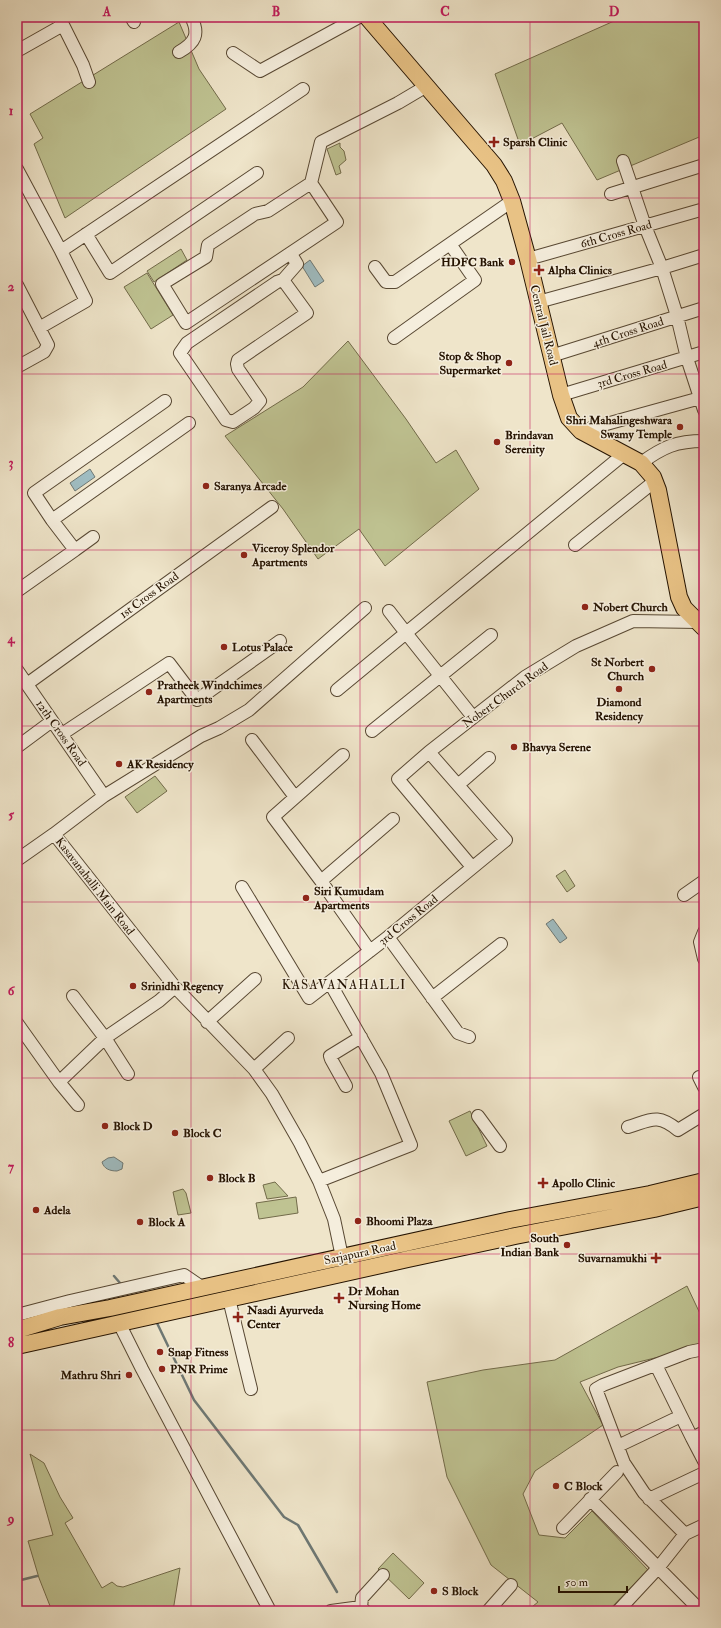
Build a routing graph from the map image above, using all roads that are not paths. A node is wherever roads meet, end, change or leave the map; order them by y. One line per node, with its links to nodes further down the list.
1 (191, 17): 6 (street)
2 (359, 17): 7 (street)
3 (367, 17): 9 (main road, Central Jail Road)
4 (61, 21): 5 (street); 8 (street)
5 (17, 50)
6 (179, 52)
7 (233, 53)
8 (89, 82)
9 (425, 87): 15 (street); 18 (main road, Central Jail Road)
10 (303, 89): 21 (street)
11 (623, 161): 16 (street)
12 (704, 165): 16 (street)
13 (17, 169): 23 (street)
14 (257, 174): 21 (street)
15 (311, 183): 24 (street); 24 (street)
16 (632, 188): 17 (street); 20 (street)
17 (611, 194)
18 (512, 201): 22 (street); 26 (main road, Central Jail Road)
19 (704, 209): 20 (street, 6th Cross Road)
20 (645, 226): 26 (street, 6th Cross Road); 28 (street)
21 (86, 234): 23 (street)
22 (450, 244): 27 (street); 35 (street)
23 (61, 251): 34 (street)
24 (291, 254): 29 (street)
25 (704, 255): 28 (street)
26 (528, 259): 31 (main road, Central Jail Road)
27 (375, 267)
28 (662, 268): 31 (street); 33 (street)
29 (283, 280): 29 (street)
30 (17, 285): 34 (street)
31 (538, 302): 37 (main road, Central Jail Road)
32 (704, 308): 33 (street, 4th Cross Road)
33 (677, 316): 37 (street, 4th Cross Road); 38 (street)
34 (39, 328): 39 (street)
35 (394, 338)
36 (704, 352): 38 (street, 3rd Cross Road)
37 (551, 356): 40 (main road, Central Jail Road)
38 (687, 358): 40 (street, 3rd Cross Road); 41 (street)
39 (17, 367)
40 (561, 395): 45 (main road, Central Jail Road)
41 (702, 398): 43 (street); 45 (street)
42 (165, 401): 51 (street)
43 (704, 410)
44 (189, 423): 51 (street)
45 (581, 431): 47 (main road, Central Jail Road)
46 (704, 441): 48 (street)
47 (624, 454): 48 (main road, Central Jail Road); 59 (street)
48 (641, 463): 49 (main road, Central Jail Road)
49 (655, 481): 53 (street); 58 (main road, Central Jail Road)
50 (272, 507): 64 (street, 1st Cross Road)
51 (52, 520): 54 (street)
52 (93, 537): 54 (street)
53 (575, 545)
54 (75, 550): 55 (street)
55 (17, 591)
56 (365, 608): 76 (street, Kasavanahalli Main Road)
57 (389, 611): 59 (street)
58 (701, 625): 66 (street, Nobert Church Road)
59 (406, 632): 63 (street); 65 (street)
60 (492, 635): 63 (street)
61 (280, 641): 69 (street)
62 (17, 670): 64 (street, 12th Cross Road)
63 (442, 676): 66 (street); 68 (street)
64 (26, 684): 67 (street, 12th Cross Road)
65 (337, 690)
66 (473, 717): 72 (street, Nobert Church Road)
67 (52, 721): 69 (street, 12th Cross Road); 71 (street)
68 (372, 731)
69 (62, 734): 76 (street, 12th Cross Road)
70 (252, 740): 77 (street)
71 (17, 747)
72 (429, 752): 75 (street); 81 (street, Nobert Church Road)
73 (343, 755): 77 (street)
74 (489, 758): 75 (street)
75 (458, 785): 81 (street, 3rd Cross Road)
76 (104, 796): 79 (street, Kasavanahalli Main Road)
77 (295, 797): 82 (street)
78 (393, 819): 82 (street)
79 (54, 834): 80 (street); 93 (street, Kasavanahalli Main Road)
80 (17, 860)
81 (472, 867): 87 (street, 3rd Cross Road)
82 (321, 881): 89 (street)
83 (704, 881): 85 (street)
84 (242, 887): 92 (street, 3rd Cross Road)
85 (684, 895)
86 (704, 932): 90 (street)
87 (388, 937): 89 (street, 3rd Cross Road); 95 (street)
88 (501, 944): 95 (street)
89 (370, 951): 92 (street, 3rd Cross Road)
90 (704, 959)
91 (255, 979): 96 (street)
92 (330, 983): 98 (street)
93 (175, 987): 96 (street, Kasavanahalli Main Road); 99 (street)
94 (73, 996): 99 (street)
95 (432, 998): 101 (street)
96 (207, 1022): 102 (street, Kasavanahalli Main Road)
97 (17, 1023): 104 (street)
98 (361, 1037): 105 (street); 111 (street)
99 (105, 1038): 103 (street); 104 (street)
100 (288, 1038): 102 (street)
101 (469, 1038)
102 (254, 1069): 111 (street, Kasavanahalli Main Road)
103 (128, 1074)
104 (59, 1082): 106 (street)
105 (346, 1086)
106 (78, 1105)
107 (704, 1114): 109 (street)
108 (478, 1116): 110 (street)
109 (628, 1127)
110 (500, 1146)
111 (319, 1181): 116 (street, Kasavanahalli Main Road)
112 (704, 1181): 114 (main road, Sarjapura Road)
113 (704, 1197): 115 (main road, Sarjapura Road)
114 (510, 1220): 115 (main road); 116 (main road, Sarjapura Road)
115 (515, 1236): 117 (main road, Sarjapura Road)
116 (342, 1257): 118 (main road, Sarjapura Road)
117 (229, 1299): 120 (main road, Sarjapura Road); 125 (street)
118 (59, 1311): 119 (street); 121 (main road, Sarjapura Road)
119 (17, 1315)
120 (119, 1323): 122 (main road, Sarjapura Road); 142 (street)
121 (17, 1330)
122 (17, 1346)
123 (704, 1349): 124 (street)
124 (656, 1365): 126 (street); 129 (street)
125 (251, 1390)
126 (682, 1416): 128 (street); 129 (street)
127 (704, 1432): 128 (street)
128 (692, 1438): 130 (street)
129 (618, 1446): 134 (street)
130 (704, 1461)
131 (617, 1472): 133 (street)
132 (704, 1473): 134 (street)
133 (590, 1499): 136 (street); 138 (street)
134 (649, 1499): 137 (street)
135 (704, 1525): 137 (street)
136 (563, 1528)
137 (685, 1534): 138 (street)
138 (658, 1568): 145 (street); 146 (street)
139 (383, 1575): 141 (street)
140 (511, 1585): 144 (street)
141 (363, 1609): 143 (street)
142 (270, 1611)
143 (331, 1611)
144 (488, 1611)
145 (618, 1611)
146 (701, 1611)

